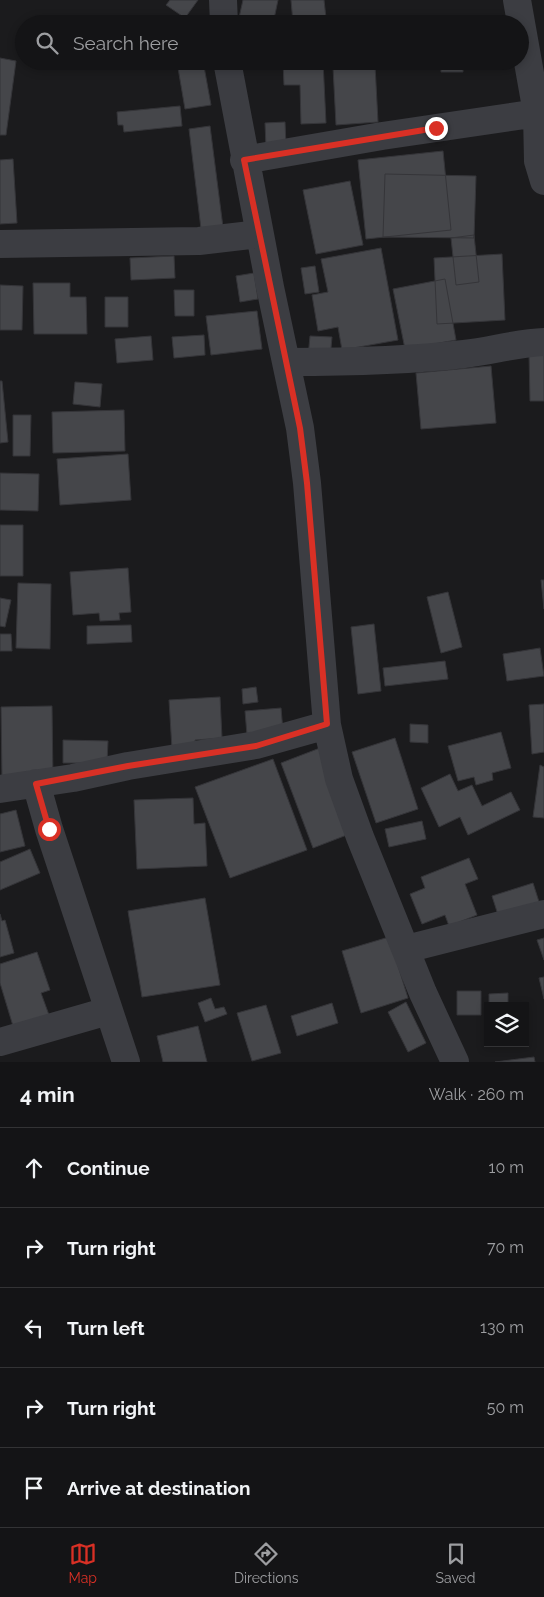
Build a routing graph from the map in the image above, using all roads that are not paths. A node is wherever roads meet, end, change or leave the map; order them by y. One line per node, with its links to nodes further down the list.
1 (223, 0): 3 (street)
2 (517, 0): 4 (street)
3 (224, 15)
4 (520, 15)
5 (529, 56): 7 (street)
6 (229, 70): 8 (street)
7 (541, 113): 8 (street); 9 (street)
8 (244, 160): 10 (street)
9 (544, 181)
10 (259, 234): 11 (street); 13 (street)
11 (0, 244)
12 (544, 342): 13 (street)
13 (287, 362): 14 (street)
14 (327, 724): 15 (street); 18 (street)
15 (36, 784): 16 (street); 19 (street)
16 (0, 789)
17 (544, 914): 18 (street)
18 (406, 949): 22 (street)
19 (108, 1011): 20 (street); 21 (street)
20 (0, 1042)
21 (126, 1062)
22 (455, 1062)

